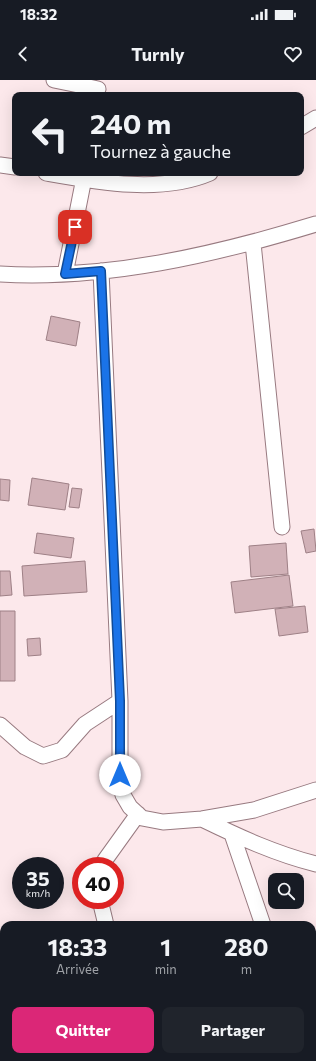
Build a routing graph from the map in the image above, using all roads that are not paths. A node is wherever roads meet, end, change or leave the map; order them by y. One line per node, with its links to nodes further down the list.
1 (54, 80): 2 (street)
2 (98, 88)
3 (316, 118): 4 (street)
4 (304, 124)
5 (0, 165): 6 (street)
6 (12, 167)
7 (85, 176): 8 (street); 13 (street)
8 (201, 176)
9 (316, 224): 10 (street)
10 (253, 243): 11 (street); 14 (street)
11 (101, 271): 13 (street); 15 (street)
12 (0, 274): 13 (street)
13 (65, 274)
14 (282, 528)
15 (120, 701): 16 (street); 18 (street)
16 (0, 724)
17 (316, 790): 19 (street)
18 (138, 814): 19 (street); 21 (street)
19 (202, 819): 20 (street)
20 (232, 834): 22 (street); 25 (street)
21 (106, 857)
22 (316, 864)
23 (102, 909): 24 (street)
24 (105, 921)
25 (262, 921)

